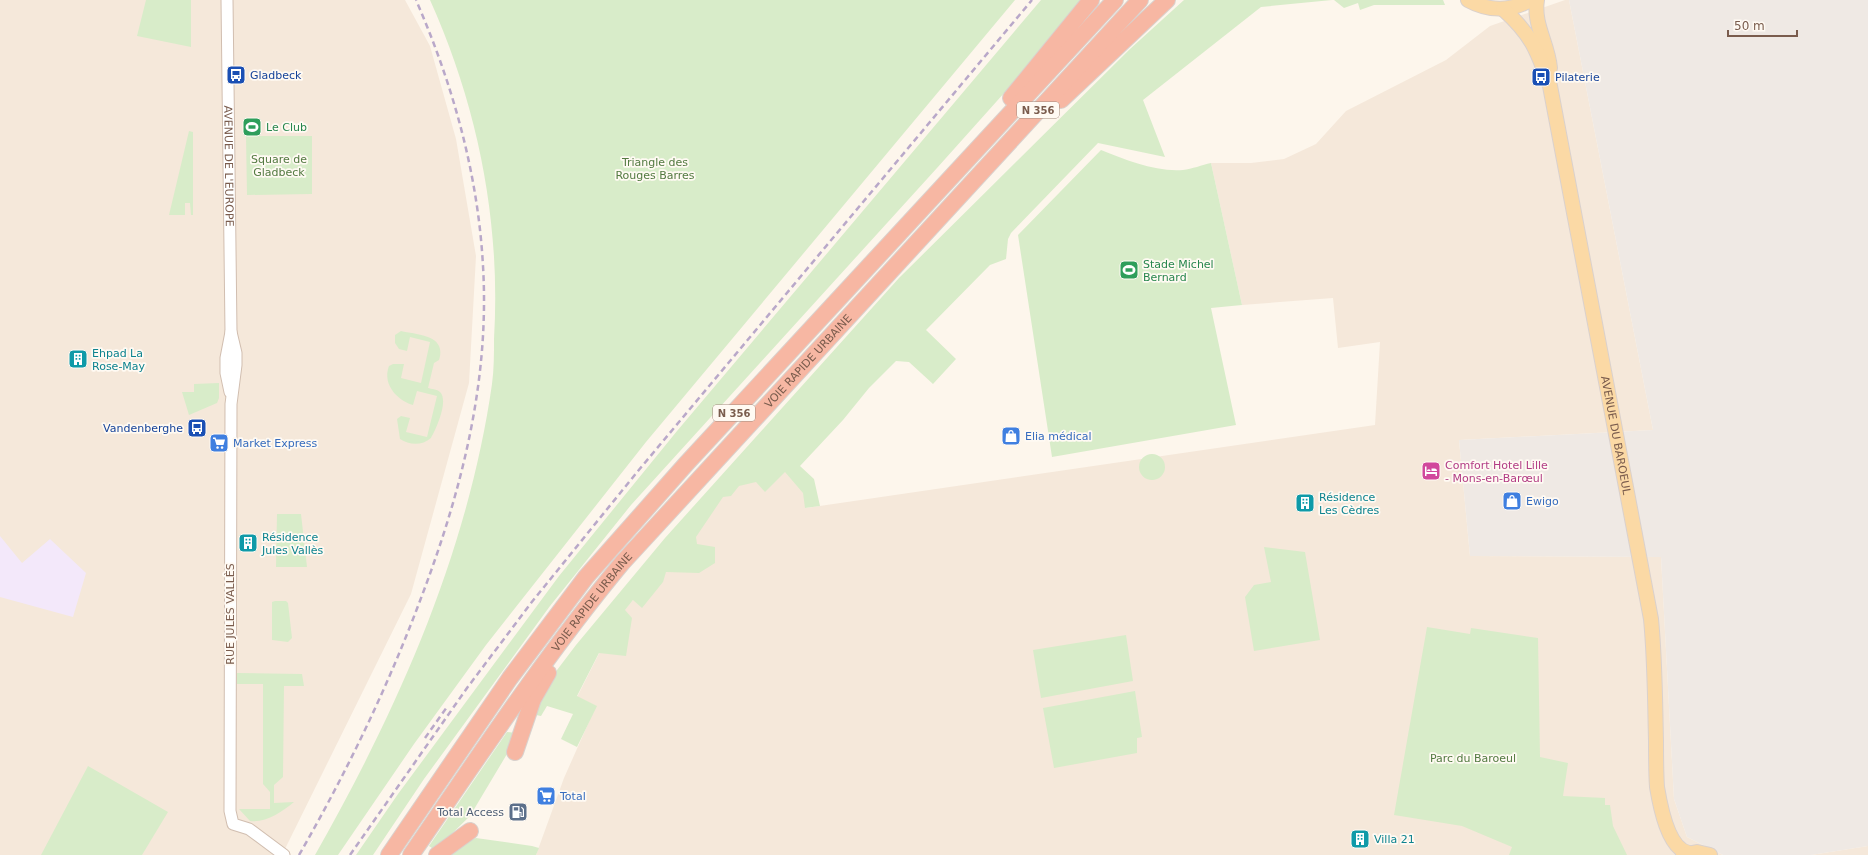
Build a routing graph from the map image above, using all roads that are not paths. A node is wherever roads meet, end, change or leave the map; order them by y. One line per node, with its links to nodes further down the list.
1 (227, 0): 13 (street, AVENUE DE L'EUROPE)
2 (1091, 0): 11 (highway)
3 (1115, 0): 11 (highway, VOIE RAPIDE URBAINE / N 356)
4 (1140, 0): 12 (highway, VOIE RAPIDE URBAINE / N 356)
5 (1167, 0): 12 (highway)
6 (1468, 0): 9 (main road)
7 (1530, 0): 9 (main road)
8 (1537, 0): 10 (main road, AVENUE DU BAROEUL)
9 (1503, 9): 10 (main road, AVENUE DU BAROEUL)
10 (1550, 86): 16 (main road, AVENUE DU BAROEUL)
11 (943, 186): 20 (highway, VOIE RAPIDE URBAINE / N 356)
12 (936, 221): 14 (highway, VOIE RAPIDE URBAINE / N 356)
13 (231, 404): 18 (street, RUE JULES VALLÈS)
14 (581, 612): 15 (highway); 21 (highway, VOIE RAPIDE URBAINE / N 356)
15 (515, 752)
16 (1657, 787): 19 (main road, AVENUE DU BAROEUL); 23 (main road, AVENUE DU BAROEUL)
17 (470, 831): 22 (highway)
18 (282, 854)
19 (1686, 854): 24 (main road)
20 (389, 855)
21 (411, 855)
22 (437, 855)
23 (1671, 855)
24 (1710, 855)

